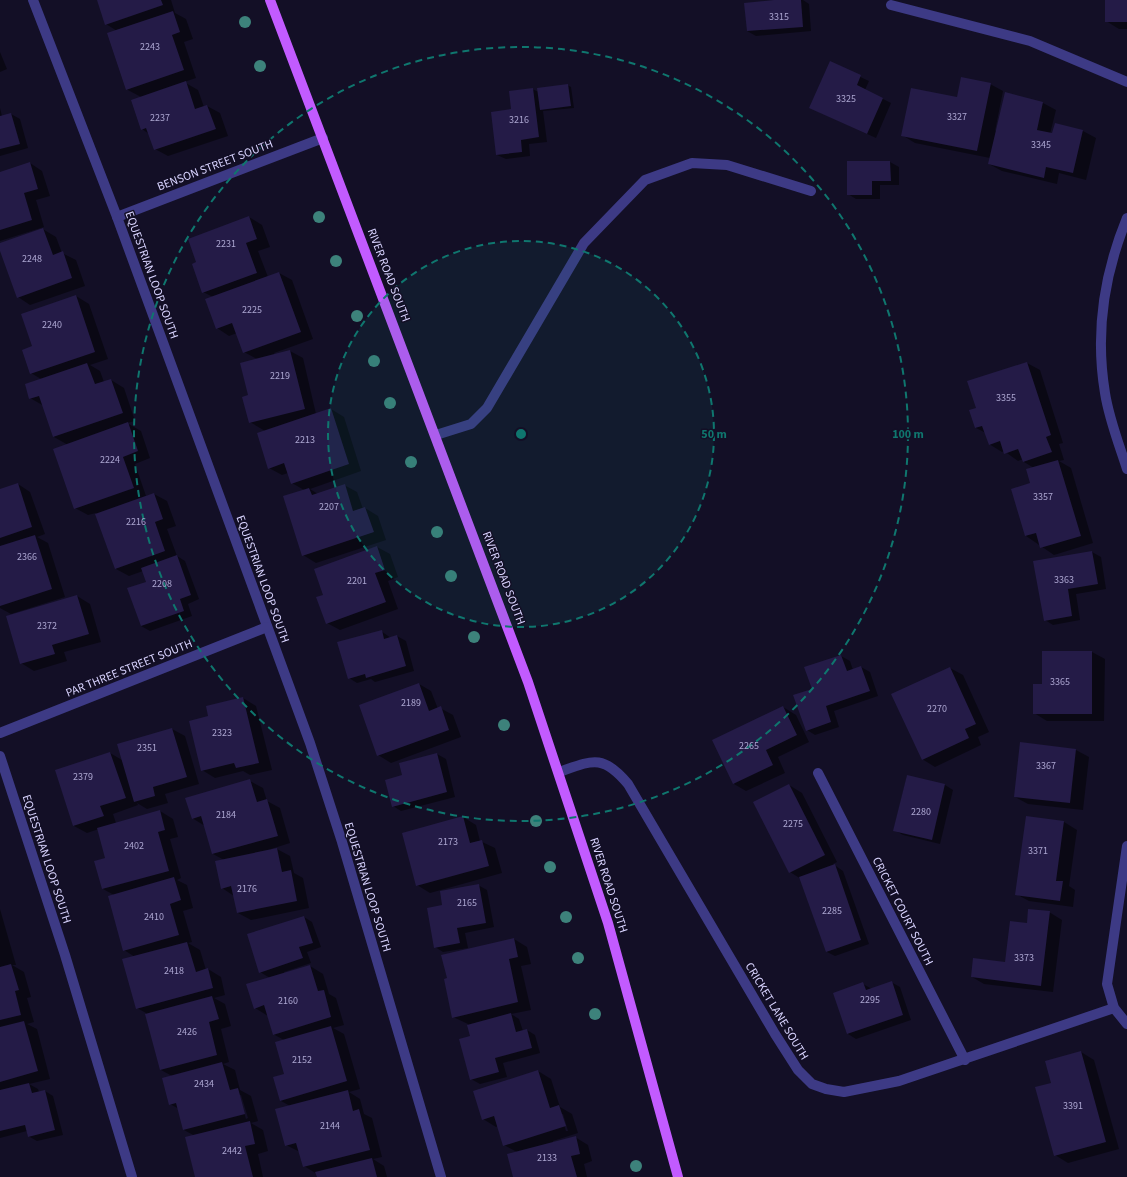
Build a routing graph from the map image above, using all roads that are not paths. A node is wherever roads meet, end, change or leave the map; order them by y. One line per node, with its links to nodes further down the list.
1 (33, 0): 7 (street, EQUESTRIAN LOOP SOUTH)
2 (270, 0): 5 (main road, RIVER ROAD SOUTH)
3 (891, 5): 4 (street)
4 (1127, 82)
5 (323, 138): 7 (street, BENSON STREET SOUTH); 9 (main road, RIVER ROAD SOUTH)
6 (812, 191): 9 (street)
7 (117, 217): 11 (street, EQUESTRIAN LOOP SOUTH)
8 (1127, 218): 10 (street)
9 (436, 435): 14 (main road, RIVER ROAD SOUTH)
10 (1127, 469)
11 (267, 627): 12 (street, PAR THREE STREET SOUTH); 21 (street, EQUESTRIAN LOOP SOUTH)
12 (0, 733)
13 (0, 756): 20 (street, EQUESTRIAN LOOP SOUTH)
14 (559, 772): 19 (street, CRICKET LANE SOUTH); 22 (main road, RIVER ROAD SOUTH)
15 (818, 773): 19 (street, CRICKET COURT SOUTH)
16 (1127, 846): 17 (street)
17 (1114, 1008): 18 (street); 19 (street, CRICKET LANE SOUTH)
18 (1127, 1024)
19 (965, 1060)
20 (132, 1177)
21 (441, 1177)
22 (678, 1177)

